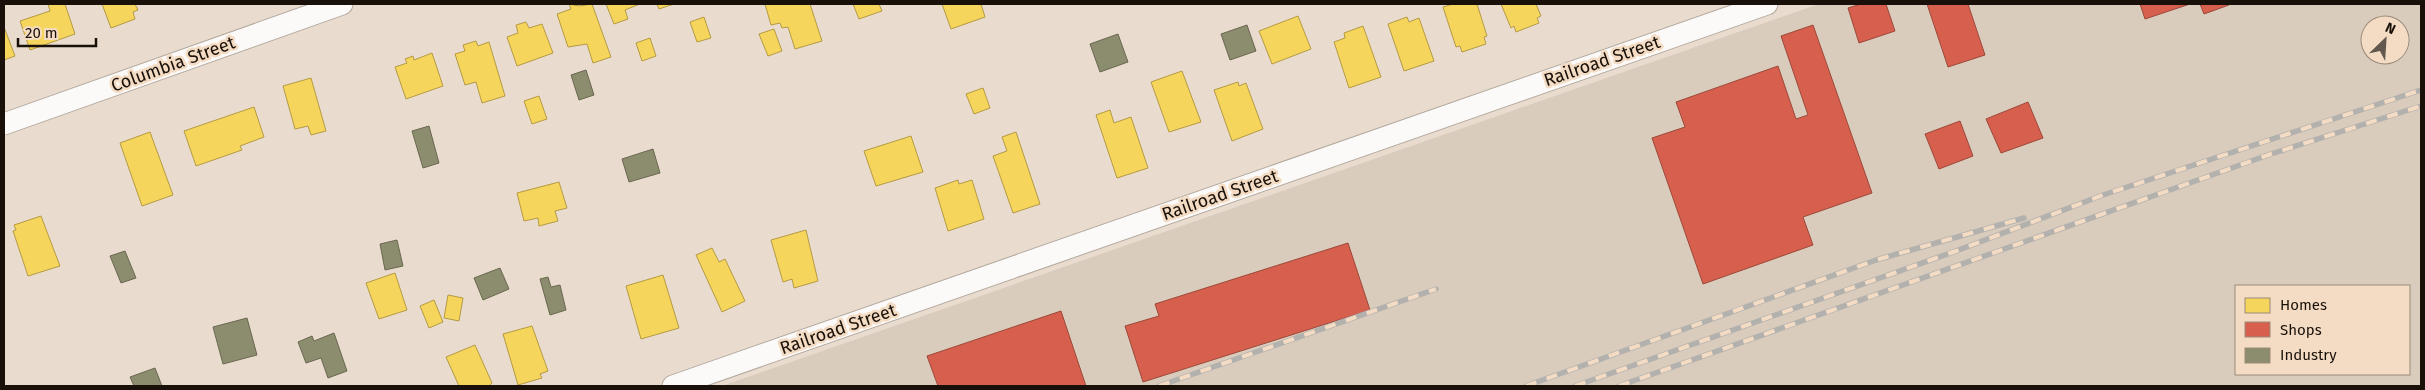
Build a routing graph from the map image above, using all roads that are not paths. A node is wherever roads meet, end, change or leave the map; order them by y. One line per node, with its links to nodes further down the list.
1 (338, 4): 3 (street, Columbia Street)
2 (1767, 4): 4 (street, Railroad Street)
3 (4, 124)
4 (673, 386)

